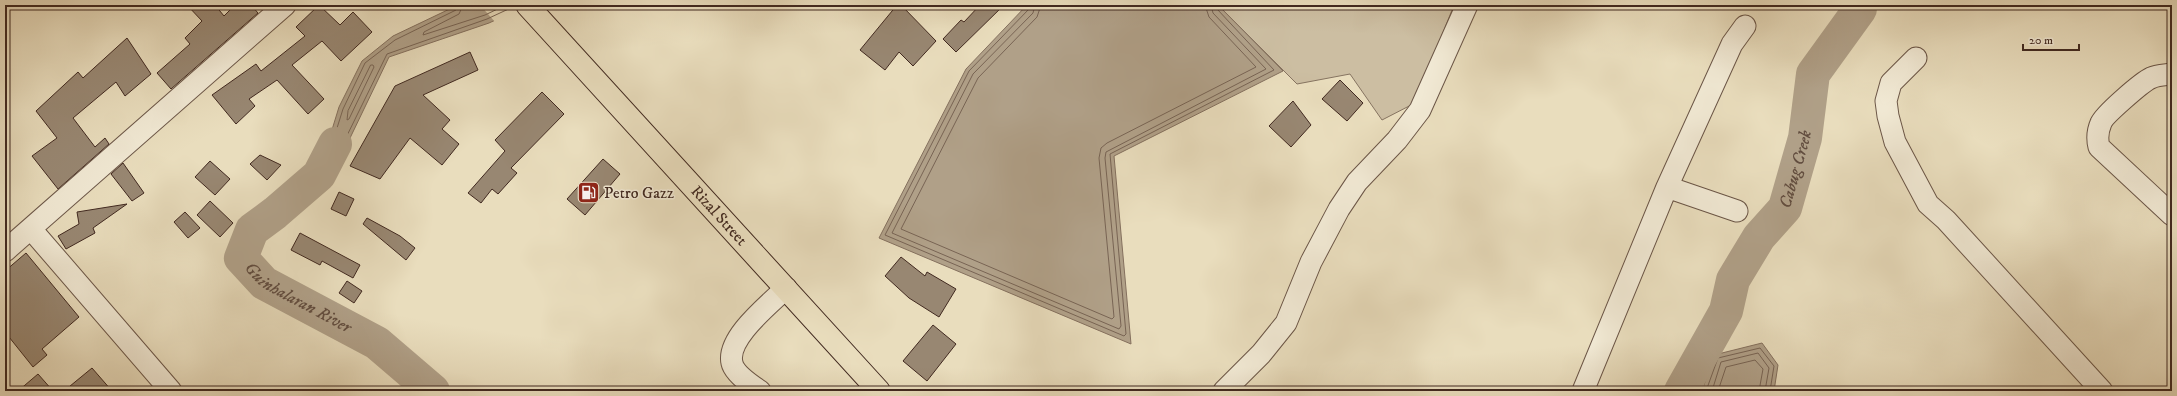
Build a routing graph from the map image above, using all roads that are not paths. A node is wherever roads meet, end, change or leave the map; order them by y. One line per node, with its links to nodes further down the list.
1 (285, 5): 10 (street)
2 (527, 5): 12 (main road, Rizal Street)
3 (1467, 5): 16 (street)
4 (1745, 26): 7 (street)
5 (1916, 58): 18 (street)
6 (2172, 74): 9 (street)
7 (1667, 187): 8 (street); 17 (street)
8 (1737, 211)
9 (2172, 215)
10 (31, 229): 11 (street); 13 (street)
11 (5, 251)
12 (786, 288): 14 (street); 15 (main road, Rizal Street)
13 (171, 391)
14 (760, 391)
15 (879, 391)
16 (1224, 391)
17 (1583, 391)
18 (2102, 391)

